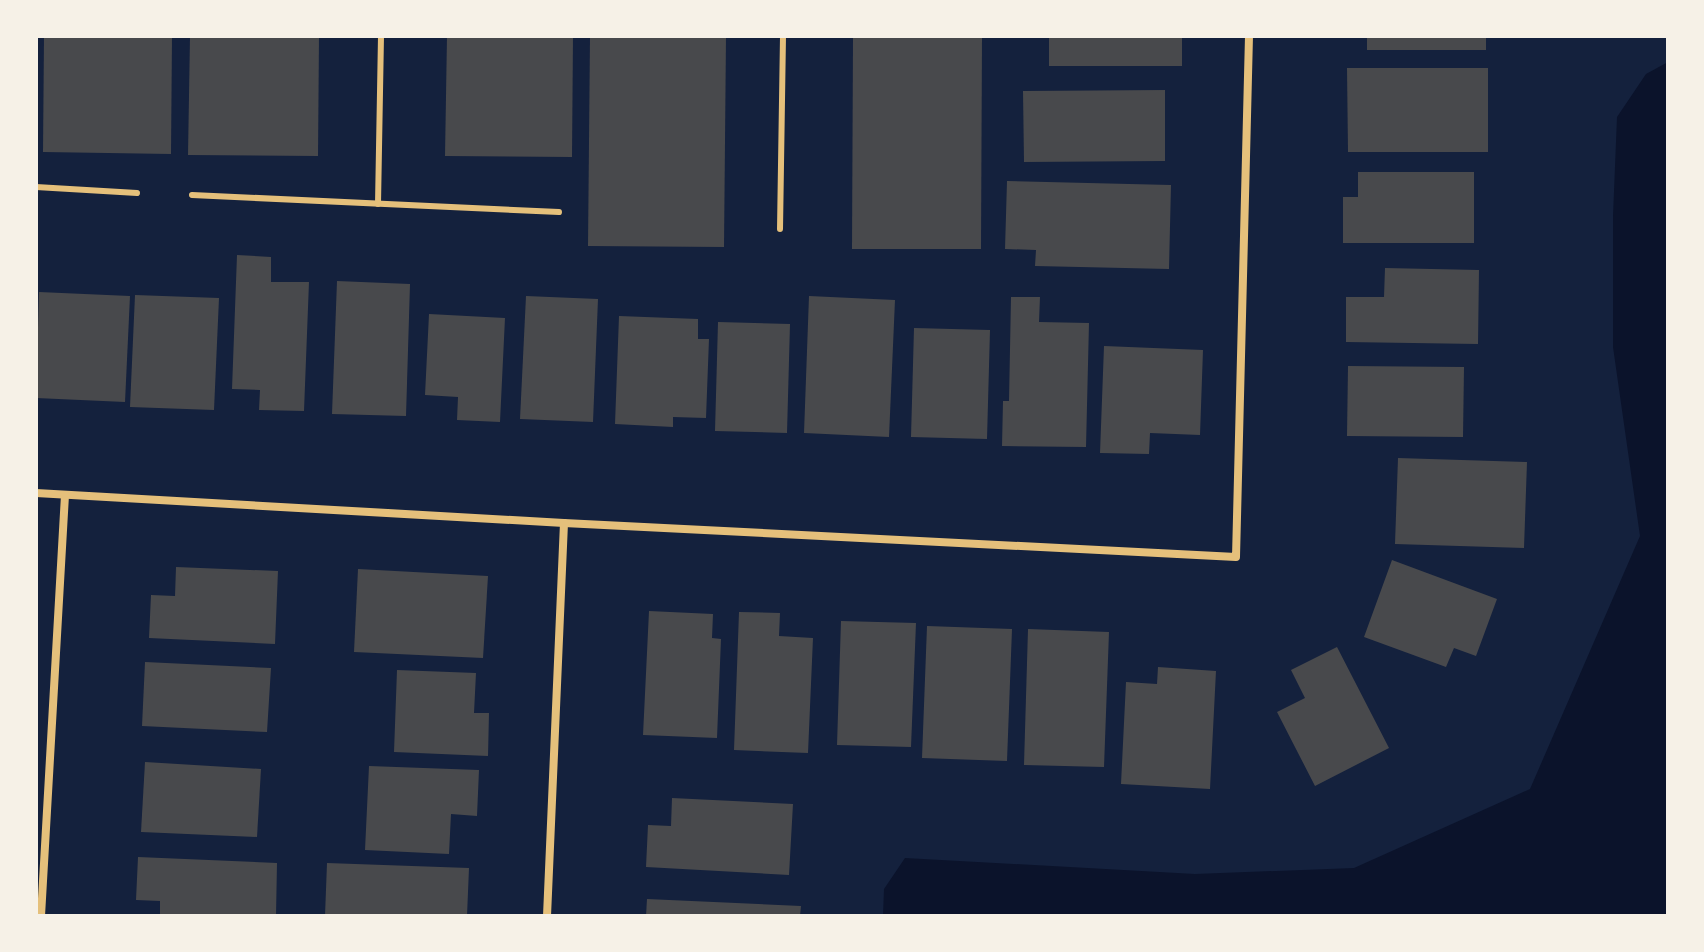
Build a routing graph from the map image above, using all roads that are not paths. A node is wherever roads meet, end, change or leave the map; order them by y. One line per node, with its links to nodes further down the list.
1 (381, 36): 7 (lane)
2 (783, 36): 9 (lane)
3 (1249, 36): 12 (street)
4 (36, 187): 5 (lane)
5 (137, 193)
6 (192, 195): 7 (lane)
7 (378, 204): 8 (lane)
8 (559, 212)
9 (780, 229)
10 (36, 493): 11 (street)
11 (65, 495): 12 (street); 13 (street)
12 (564, 523): 14 (street)
13 (41, 916)
14 (547, 916)

